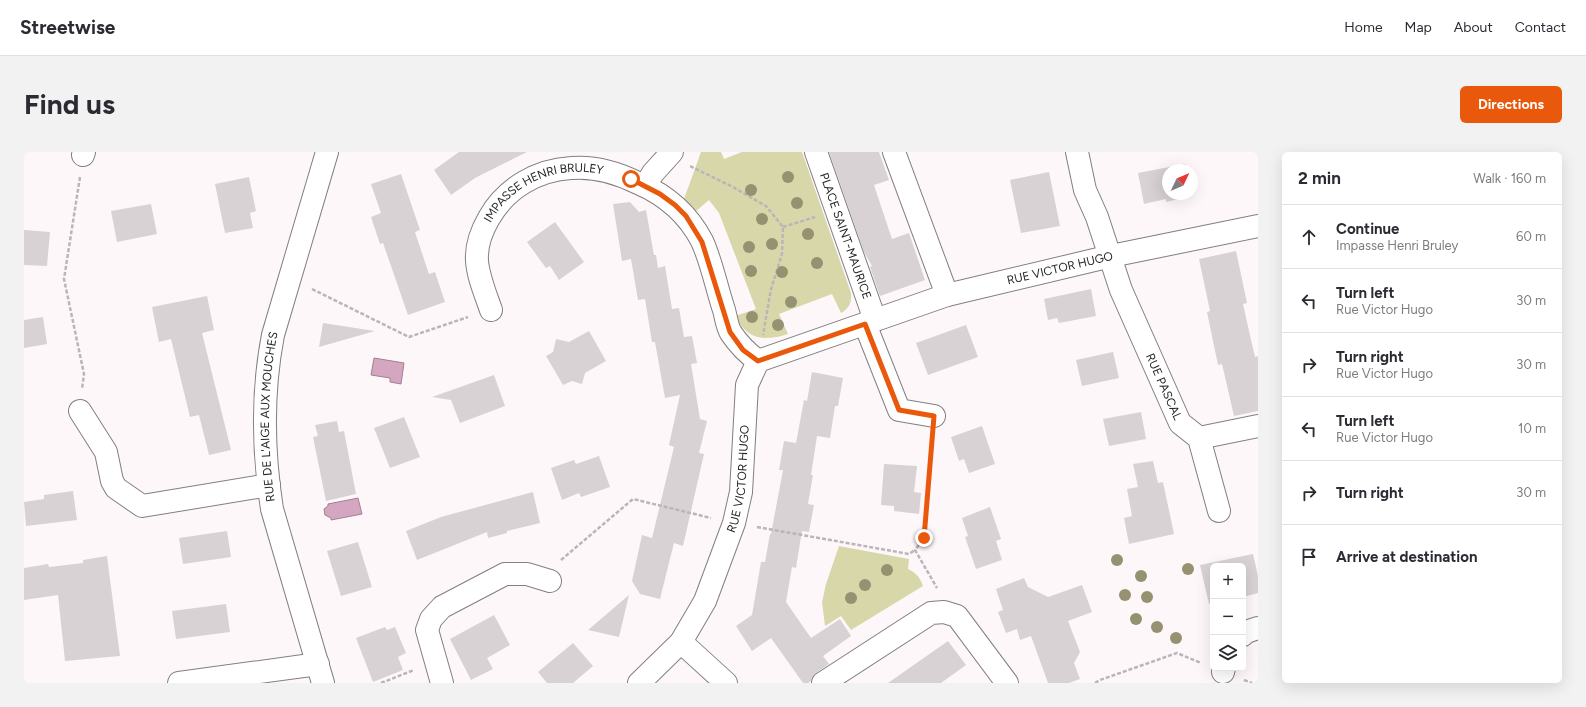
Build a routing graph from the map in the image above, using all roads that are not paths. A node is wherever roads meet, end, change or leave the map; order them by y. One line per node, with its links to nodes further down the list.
1 (327, 152): 17 (street, RUE DE L'AIGE AUX MOUCHES)
2 (816, 152): 11 (street, PLACE SAINT-MAURICE)
3 (894, 152): 9 (street)
4 (1077, 152): 8 (street, RUE PASCAL)
5 (670, 154): 6 (street)
6 (645, 186): 10 (street, IMPASSE HENRI BRULEY); 12 (street, IMPASSE HENRI BRULEY)
7 (1258, 226): 8 (street, RUE VICTOR HUGO)
8 (1110, 256): 9 (street, RUE VICTOR HUGO); 16 (street, RUE PASCAL)
9 (947, 295): 11 (street, RUE VICTOR HUGO)
10 (491, 310)
11 (870, 322): 12 (street, RUE VICTOR HUGO); 14 (street)
12 (758, 361): 22 (street, RUE VICTOR HUGO)
13 (80, 411): 17 (street)
14 (934, 416)
15 (1258, 426): 16 (street)
16 (1199, 438): 18 (street)
17 (269, 485): 23 (street, RUE DE L'AIGE AUX MOUCHES)
18 (1219, 511)
19 (550, 581): 25 (street)
20 (1258, 628): 21 (street)
21 (1246, 632)
22 (681, 642): 26 (street, RUE VICTOR HUGO); 27 (street)
23 (320, 674): 24 (street)
24 (179, 683)
25 (442, 683)
26 (639, 683)
27 (726, 683)
28 (823, 683): 29 (street)
29 (1007, 683)

